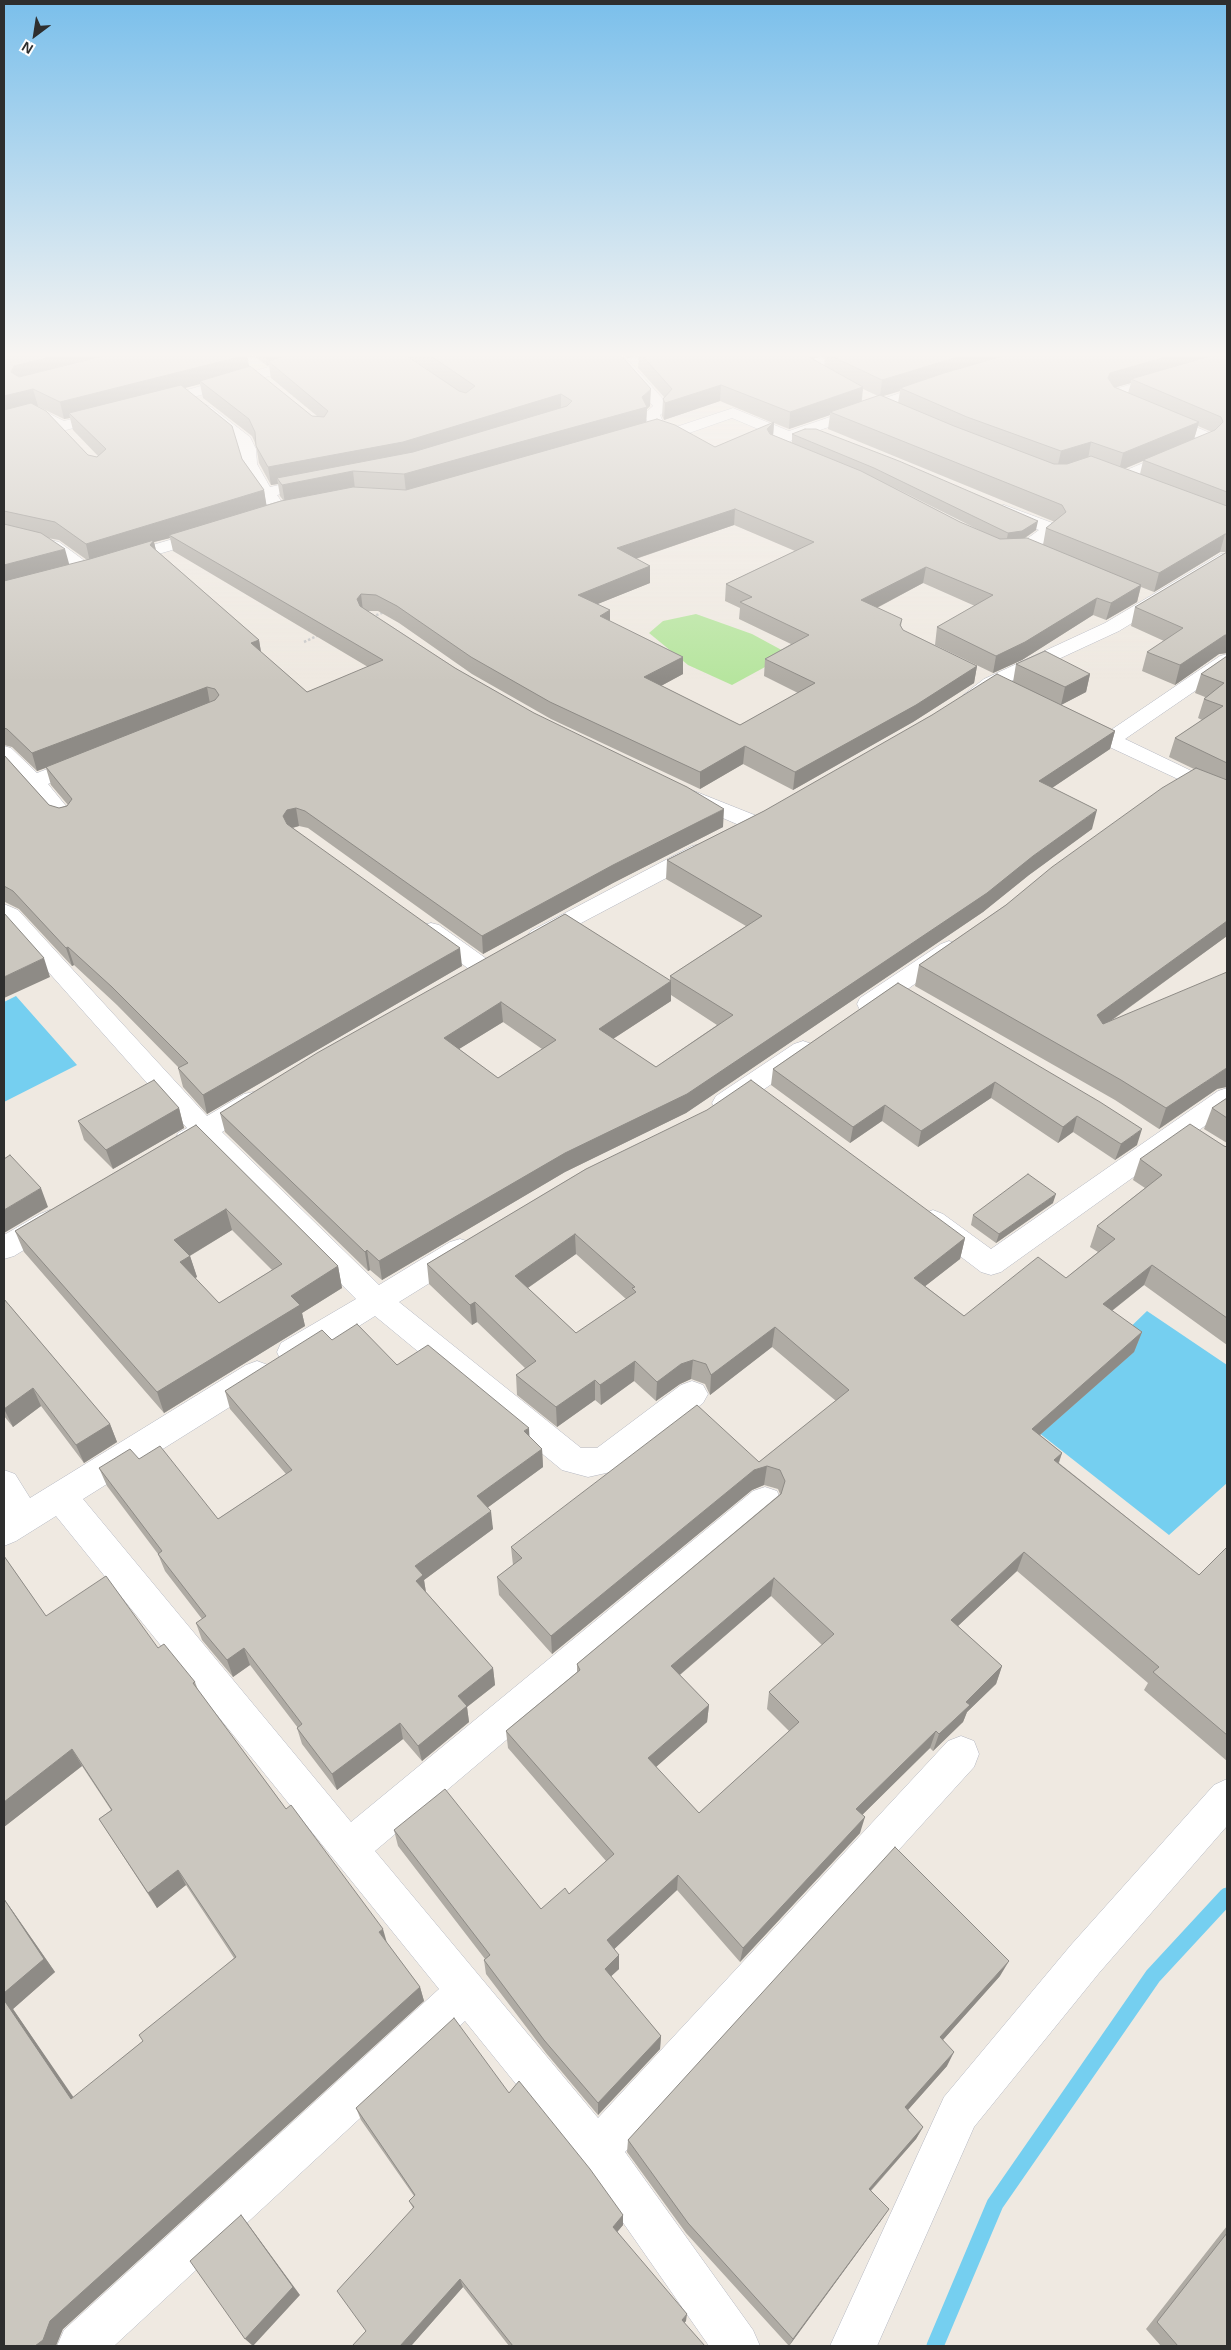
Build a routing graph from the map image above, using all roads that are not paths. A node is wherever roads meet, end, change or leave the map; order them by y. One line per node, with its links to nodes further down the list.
1 (249, 462): 7 (street)
2 (1160, 462): 4 (street)
3 (1104, 472): 4 (street)
4 (1121, 478): 6 (street)
5 (330, 479): 7 (street)
6 (1146, 488)
7 (268, 492): 10 (street)
8 (989, 504): 14 (street)
9 (298, 507): 10 (street)
10 (280, 511): 11 (street)
11 (262, 517)
12 (225, 528): 16 (street)
13 (4, 534): 16 (street)
14 (1043, 555)
15 (1227, 558): 19 (street)
16 (88, 570): 17 (street)
17 (70, 575)
18 (1227, 660): 23 (street)
19 (983, 679): 20 (street); 21 (street)
20 (1017, 696)
21 (952, 708)
22 (1059, 716): 23 (street)
23 (1110, 740): 27 (street)
24 (4, 752): 28 (street)
25 (105, 754): 28 (street)
26 (1227, 772): 27 (street)
27 (1195, 781): 30 (street); 31 (street)
28 (34, 782): 32 (street)
29 (672, 786): 36 (street)
30 (1159, 794)
31 (1227, 796)
32 (64, 817)
33 (4, 911): 48 (street)
34 (410, 916): 36 (street)
35 (968, 936): 38 (street)
36 (500, 958): 37 (street)
37 (456, 982)
38 (894, 986): 39 (street); 40 (street)
39 (919, 1001)
40 (847, 1019)
41 (823, 1036): 42 (street)
42 (751, 1086): 45 (street); 46 (street)
43 (270, 1090): 48 (street)
44 (1227, 1097): 49 (street)
45 (775, 1104)
46 (704, 1117)
47 (1137, 1129): 49 (street)
48 (204, 1130): 51 (street); 56 (street)
49 (1171, 1137): 50 (street); 52 (street)
50 (1204, 1144)
51 (163, 1155)
52 (911, 1205)
53 (71, 1209): 55 (street)
54 (484, 1236): 56 (street)
55 (4, 1248)
56 (376, 1300): 57 (street); 59 (street)
57 (692, 1394)
58 (4, 1484): 61 (street)
59 (60, 1496): 61 (street); 64 (street)
60 (765, 1500): 64 (street)
61 (14, 1524)
62 (961, 1754): 66 (street)
63 (1227, 1798): 69 (street)
64 (349, 1848): 65 (street)
65 (466, 1992): 66 (street); 67 (street)
66 (597, 2151): 68 (street)
67 (80, 2346)
68 (737, 2346)
69 (853, 2346)

